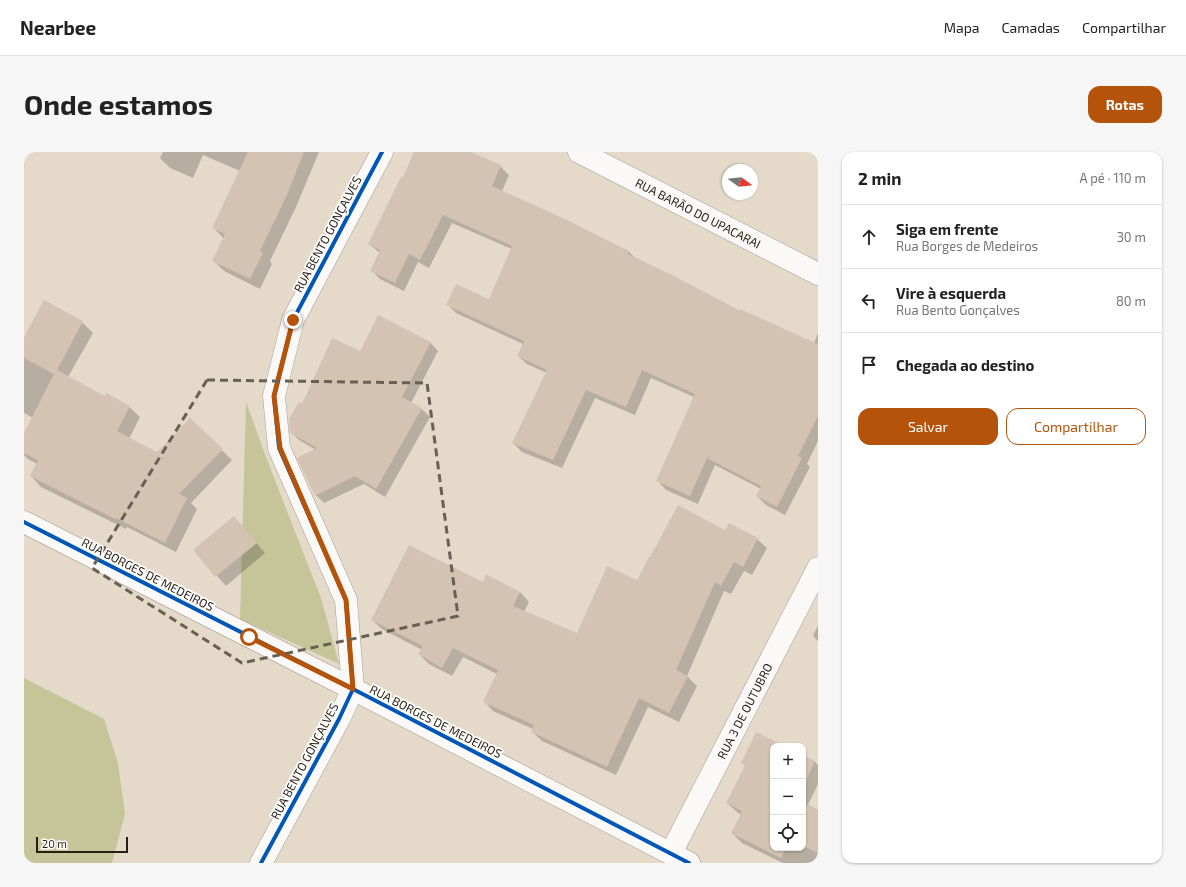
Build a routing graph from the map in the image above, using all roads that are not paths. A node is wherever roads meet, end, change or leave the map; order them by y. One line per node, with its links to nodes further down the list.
1 (382, 152): 6 (street, RUA BENTO GONÇALVES)
2 (579, 152): 3 (street, RUA BARÃO DO UPACARAI)
3 (818, 274)
4 (24, 522): 6 (street, RUA BORGES DE MEDEIROS)
5 (818, 568): 7 (street, RUA 3 DE OUTUBRO)
6 (353, 689): 7 (street, RUA BORGES DE MEDEIROS); 8 (street, RUA BENTO GONÇALVES)
7 (680, 858)
8 (261, 863)

